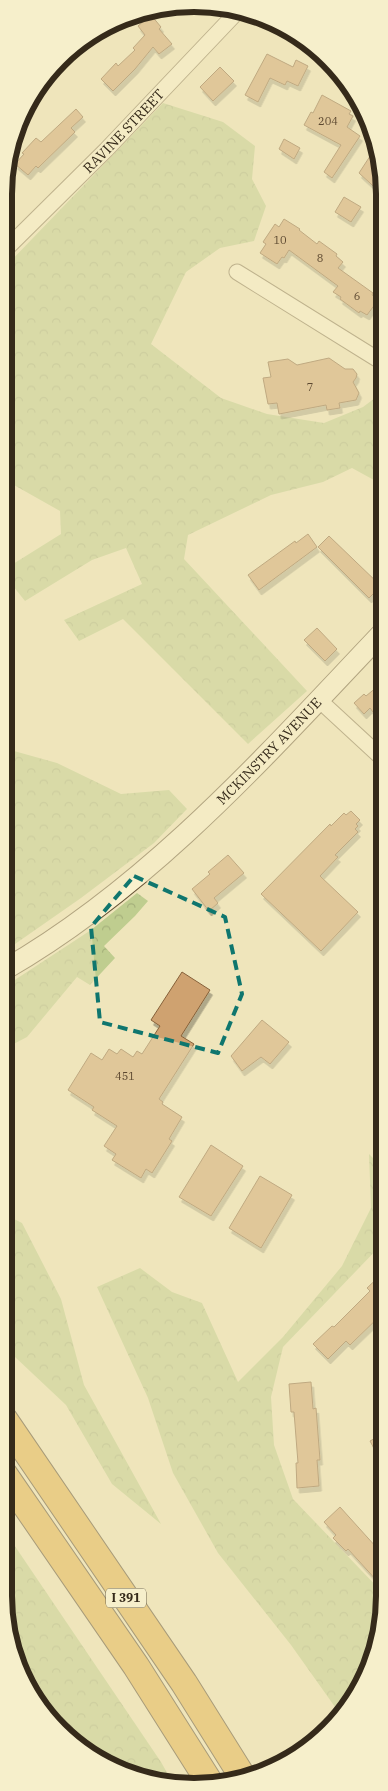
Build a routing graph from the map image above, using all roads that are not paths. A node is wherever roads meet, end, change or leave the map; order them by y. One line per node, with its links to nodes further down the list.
1 (232, 17): 2 (street, RAVINE STREET)
2 (12, 243)
3 (237, 272): 4 (street)
4 (376, 358)
5 (376, 639): 6 (street, MCKINSTRY AVENUE)
6 (318, 699): 7 (street); 8 (street, MCKINSTRY AVENUE)
7 (376, 753)
8 (12, 965)
9 (12, 1431): 11 (highway, I 391)
10 (12, 1486): 12 (highway, I 391)
11 (240, 1772)
12 (207, 1778)

